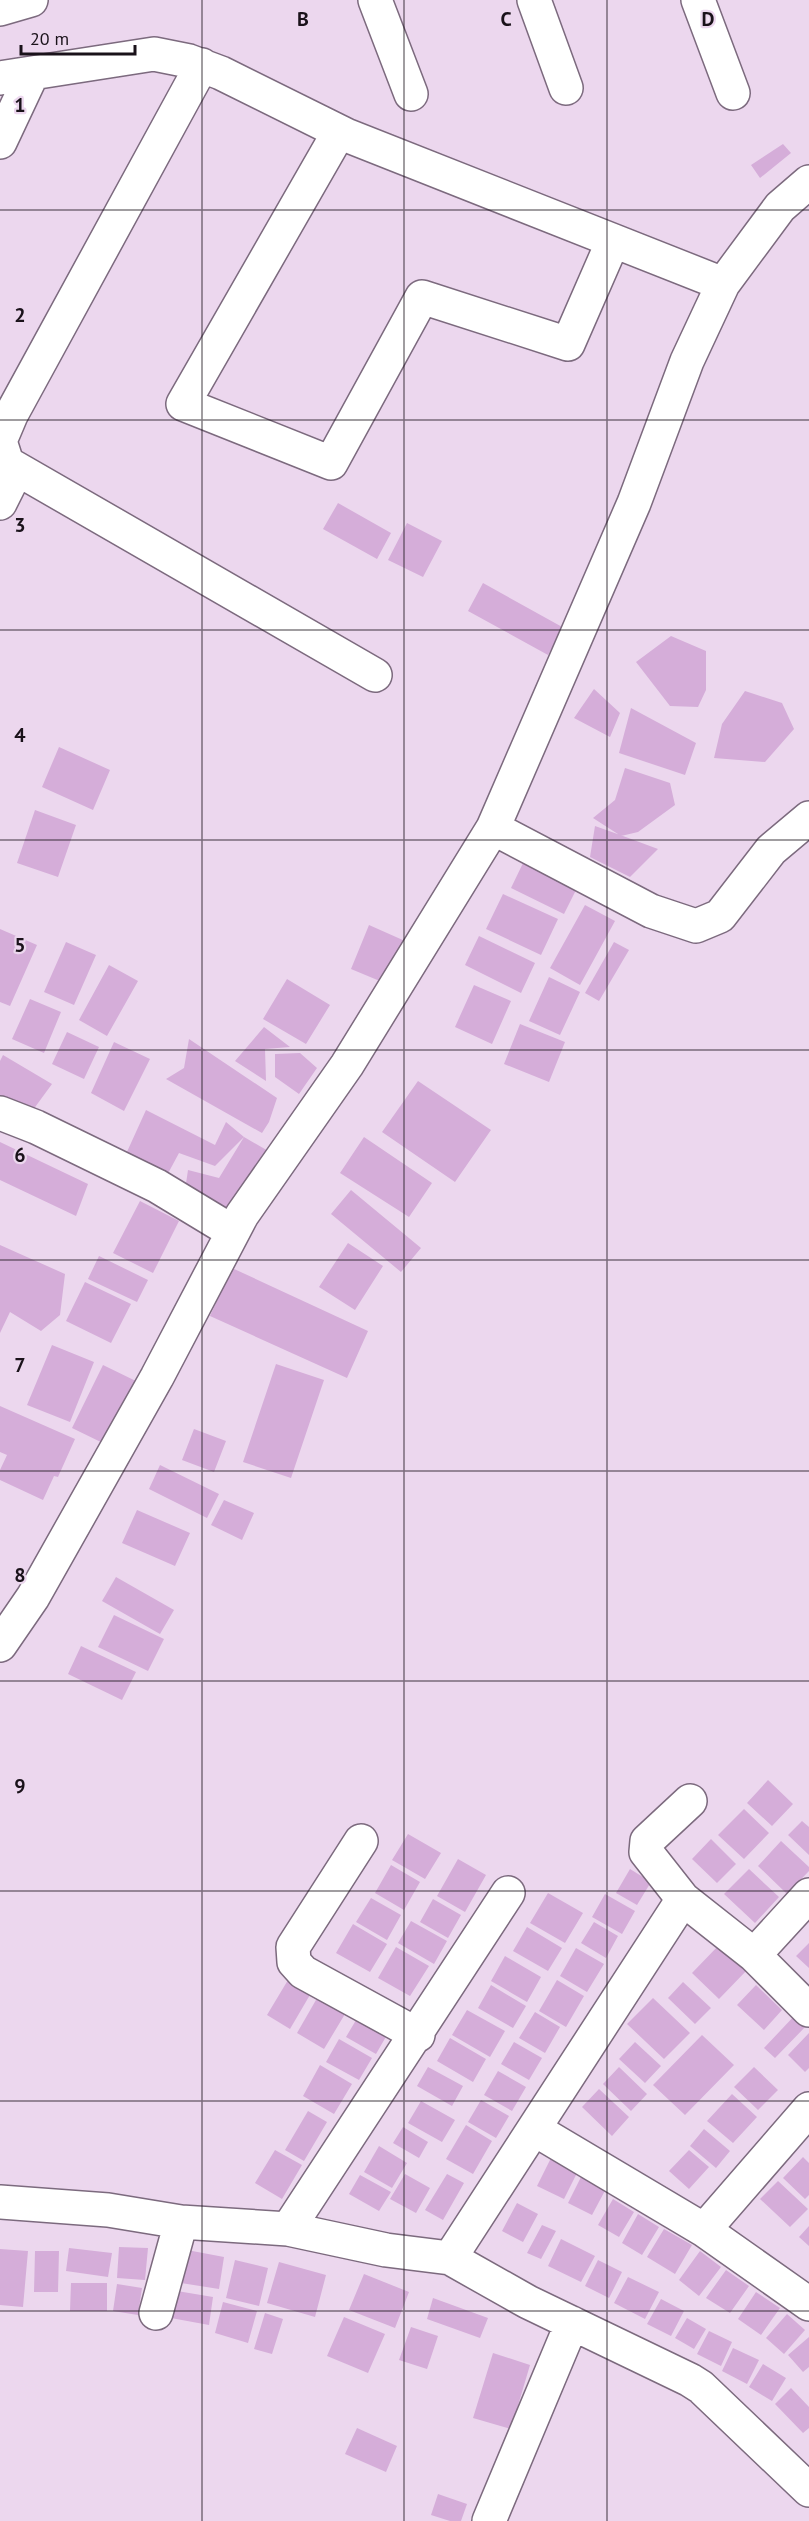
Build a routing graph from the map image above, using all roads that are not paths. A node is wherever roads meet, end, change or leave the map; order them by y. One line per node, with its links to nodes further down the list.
1 (31, 0): 5 (street)
2 (375, 0): 10 (street)
3 (534, 0): 8 (street)
4 (698, 0): 9 (street)
5 (0, 9)
6 (202, 65): 7 (street); 11 (street); 16 (street)
7 (16, 76): 12 (street)
8 (566, 88)
9 (733, 93)
10 (411, 94)
11 (339, 132): 14 (street); 14 (street)
12 (0, 142)
13 (809, 182): 15 (street)
14 (613, 241): 15 (street)
15 (723, 285): 21 (street)
16 (5, 412): 17 (street)
17 (17, 469): 18 (street); 19 (street)
18 (0, 503)
19 (375, 675)
20 (809, 818): 21 (street)
21 (493, 828): 23 (street)
22 (0, 1113): 23 (street)
23 (233, 1232): 24 (street)
24 (0, 1645)
25 (690, 1801): 29 (street)
26 (361, 1841): 32 (street)
27 (508, 1893): 32 (street)
28 (809, 1895): 30 (street)
29 (683, 1899): 30 (street); 34 (street)
30 (754, 1955): 31 (street)
31 (809, 2010)
32 (418, 2035): 37 (street)
33 (809, 2109): 38 (street)
34 (534, 2129): 38 (street); 39 (street)
35 (0, 2202): 36 (street)
36 (181, 2222): 37 (street); 41 (street)
37 (288, 2229): 39 (street)
38 (704, 2230): 40 (street)
39 (450, 2258): 42 (street)
40 (809, 2304)
41 (156, 2313)
42 (572, 2323): 43 (street); 44 (street)
43 (809, 2490)
44 (489, 2521)

